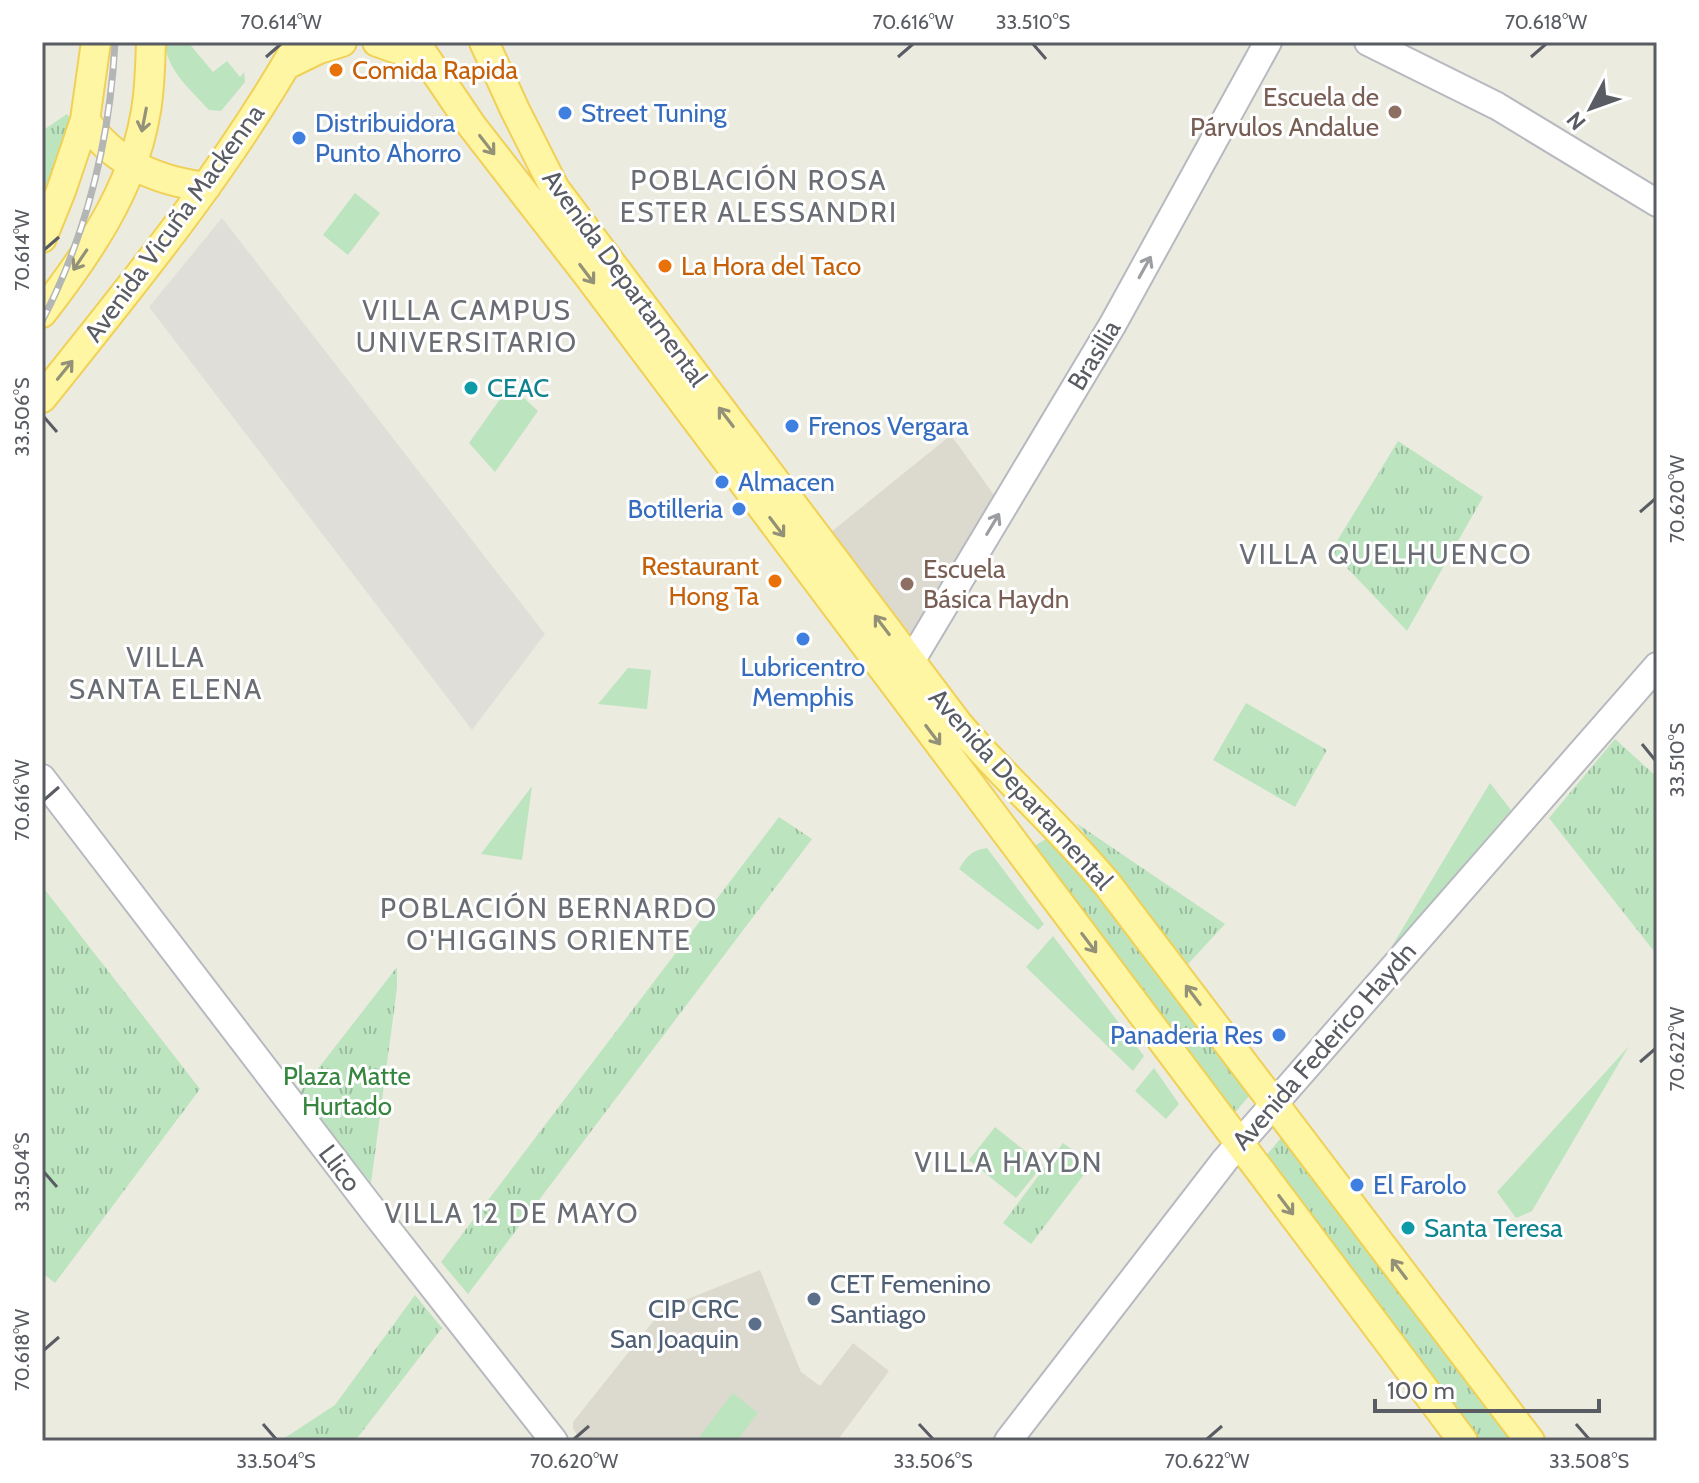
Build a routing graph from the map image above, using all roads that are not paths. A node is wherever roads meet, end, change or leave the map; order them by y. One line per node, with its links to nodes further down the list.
1 (96, 42): 10 (main road)
2 (151, 42): 11 (main road, Avenida Vicuña Mackenna, one-way to 11)
3 (342, 42): 9 (main road)
4 (377, 42): 8 (main road)
5 (484, 42): 17 (main road, Avenida Departamental, one-way to 5)
6 (1268, 42): 17 (street, Brasilia, one-way to 6)
7 (1368, 42): 13 (street)
8 (420, 50): 21 (main road, Avenida Departamental, one-way to 21)
9 (292, 54): 12 (main road, Avenida Vicuña Mackenna)
10 (85, 120): 11 (main road); 14 (main road)
11 (132, 165): 12 (main road); 15 (main road, Avenida Vicuña Mackenna, one-way to 15)
12 (206, 187): 16 (main road, Avenida Vicuña Mackenna, one-way to 12)
13 (1657, 203)
14 (42, 238)
15 (42, 313)
16 (42, 398)
17 (910, 663): 20 (main road, Avenida Departamental, one-way to 17)
18 (1657, 666): 20 (street, Avenida Federico Haydn)
19 (42, 778): 22 (street, Llico)
20 (1273, 1103): 21 (street, Avenida Federico Haydn); 25 (main road, Avenida Departamental, one-way to 20)
21 (1239, 1143): 23 (street, Avenida Federico Haydn); 24 (main road, Avenida Departamental, one-way to 24)
22 (554, 1441)
23 (1008, 1441)
24 (1463, 1441)
25 (1530, 1441)

